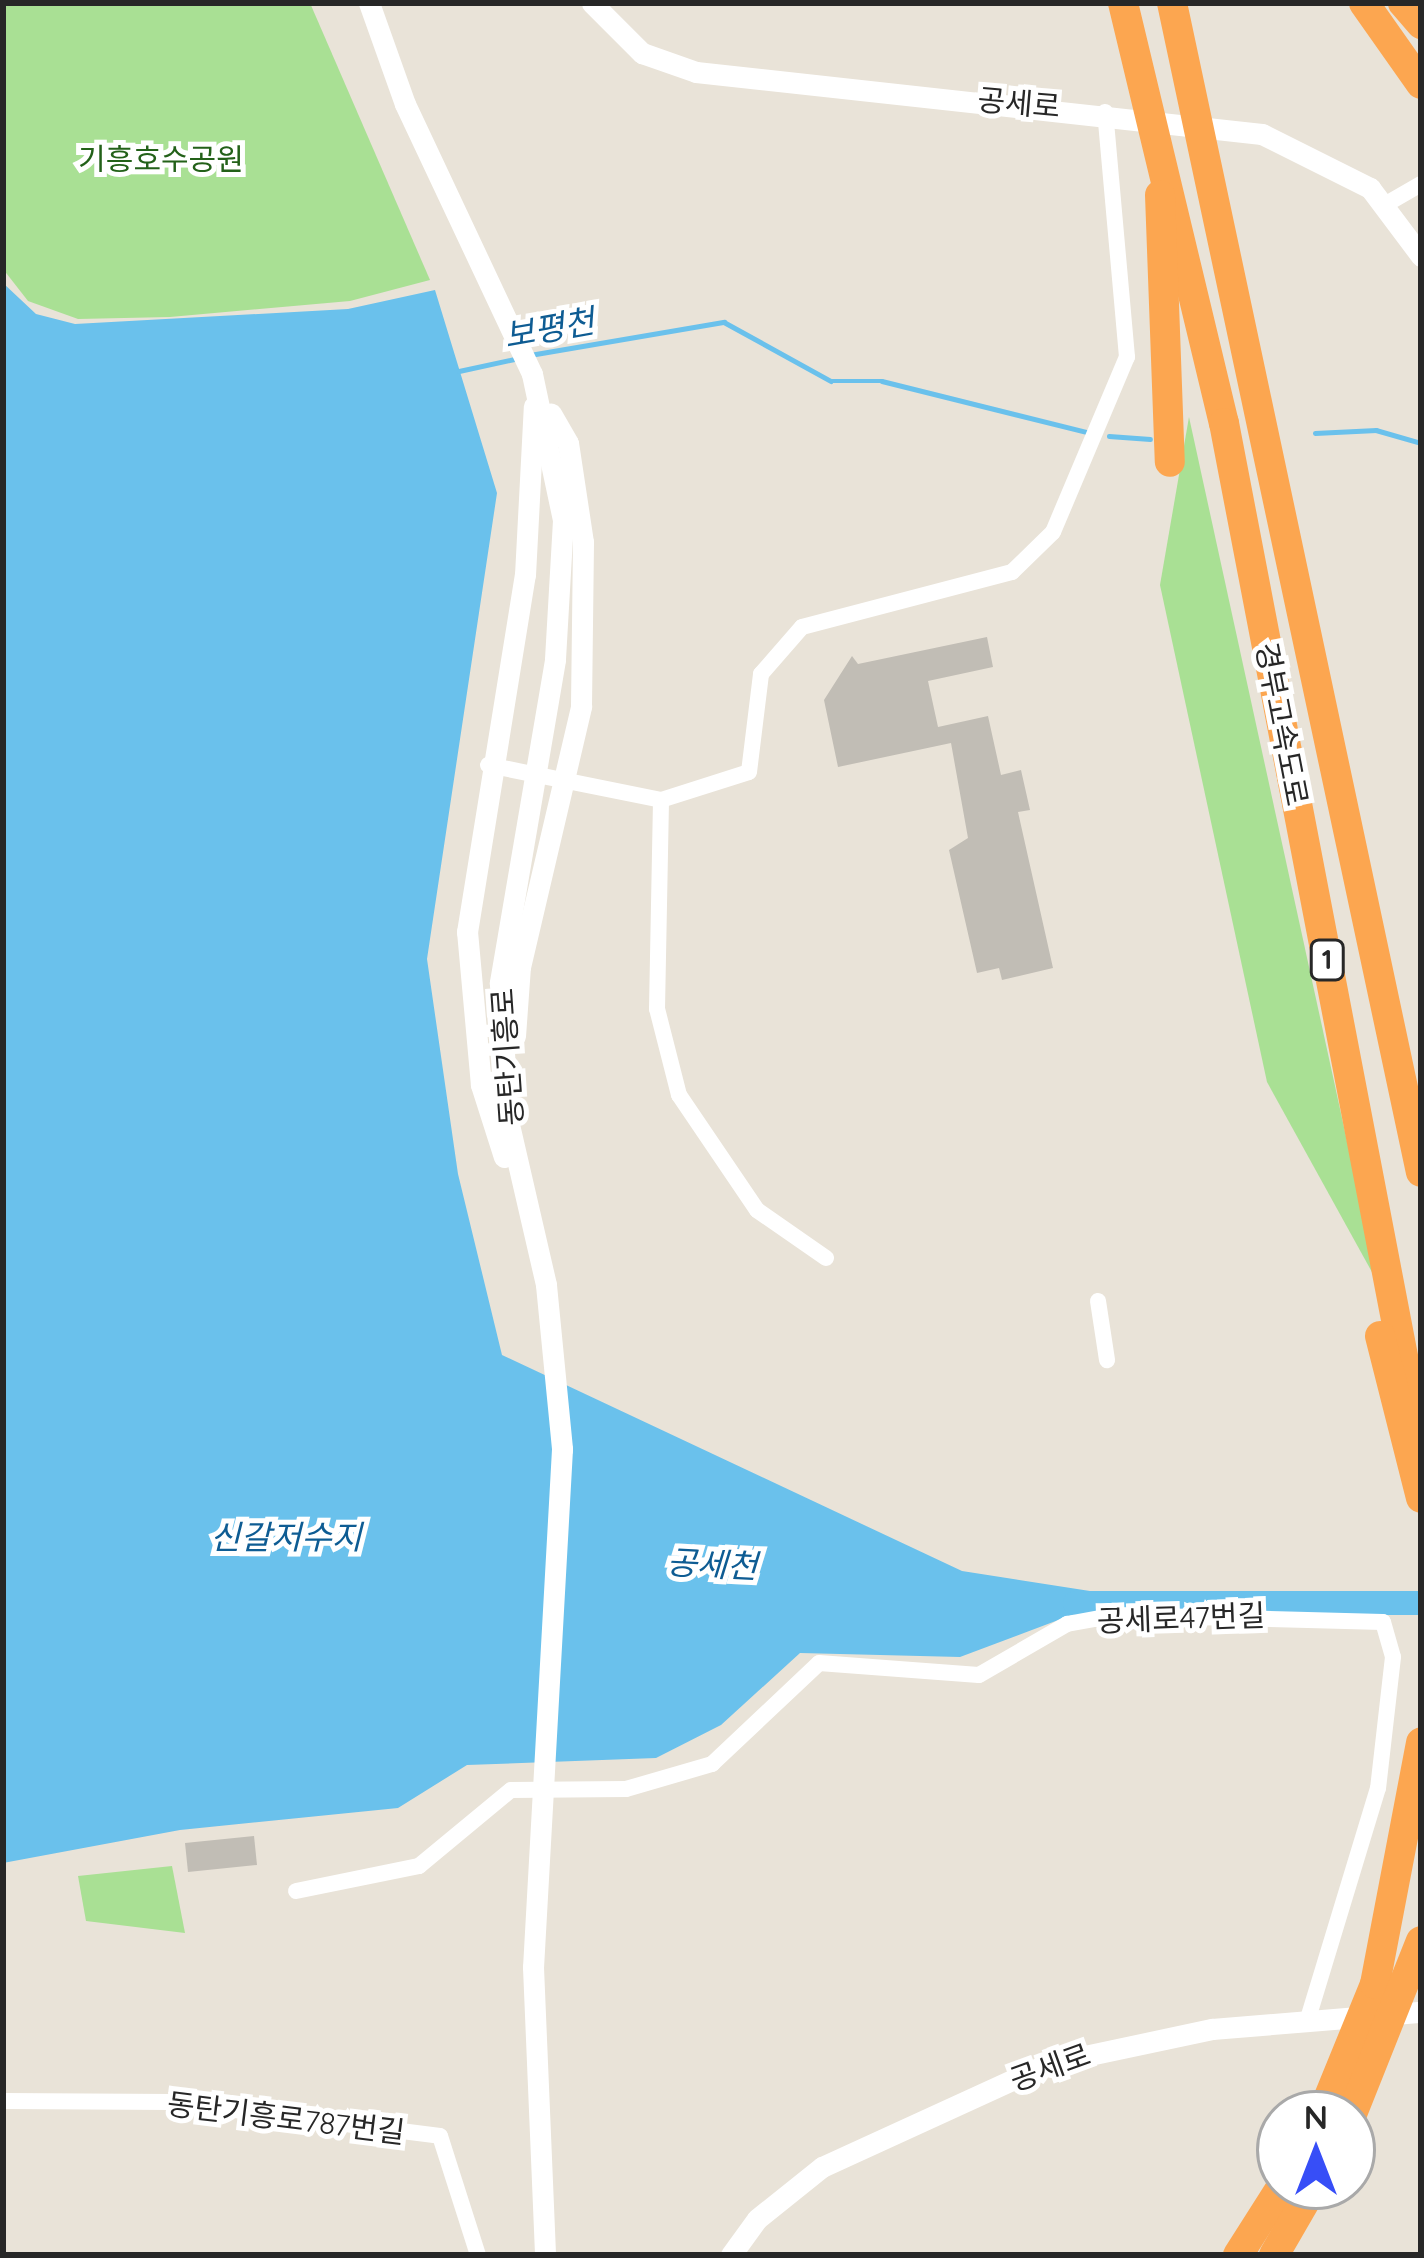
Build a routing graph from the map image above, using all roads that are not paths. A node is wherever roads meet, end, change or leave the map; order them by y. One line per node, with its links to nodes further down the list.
1 (370, 3): 14 (main road)
2 (592, 3): 9 (main road, 공세로)
3 (1123, 3): 10 (highway, 경부고속도로 / 1)
4 (1172, 3): 20 (highway, 경부고속도로 / 1)
5 (1364, 3): 8 (highway)
6 (1402, 3): 7 (highway)
7 (1421, 24)
8 (1421, 84)
9 (1105, 112): 12 (main road, 공세로); 18 (street)
10 (1156, 149): 15 (highway); 26 (highway, 경부고속도로 / 1)
11 (1421, 184): 12 (street)
12 (1388, 203): 13 (main road, 공세로)
13 (1421, 256)
14 (534, 381): 16 (main road); 17 (main road); 19 (main road, 동탄기흥로)
15 (1164, 460)
16 (488, 766): 17 (street); 21 (main road)
17 (567, 781): 18 (street); 19 (main road)
18 (661, 800): 22 (street)
19 (508, 1120): 21 (main road, 동탄기흥로)
20 (1421, 1172)
21 (537, 1235): 40 (main road, 동탄기흥로)
22 (826, 1258)
23 (1098, 1301): 25 (street)
24 (1380, 1336): 27 (highway)
25 (1107, 1360)
26 (1421, 1450)
27 (1421, 1498)
28 (1421, 1742): 31 (highway)
29 (296, 1892): 32 (street, 공세로47번길)
30 (1421, 1941): 31 (highway)
31 (1399, 1995): 32 (main road, 공세로); 33 (highway)
32 (1307, 2021): 41 (main road, 공세로)
33 (1369, 2042): 34 (highway); 35 (highway)
34 (1338, 2090)
35 (1358, 2090)
36 (3, 2101): 39 (street, 동탄기흥로787번길)
37 (1267, 2210): 42 (highway)
38 (1300, 2210): 43 (highway)
39 (478, 2255)
40 (545, 2255)
41 (731, 2255)
42 (1238, 2255)
43 (1274, 2255)

